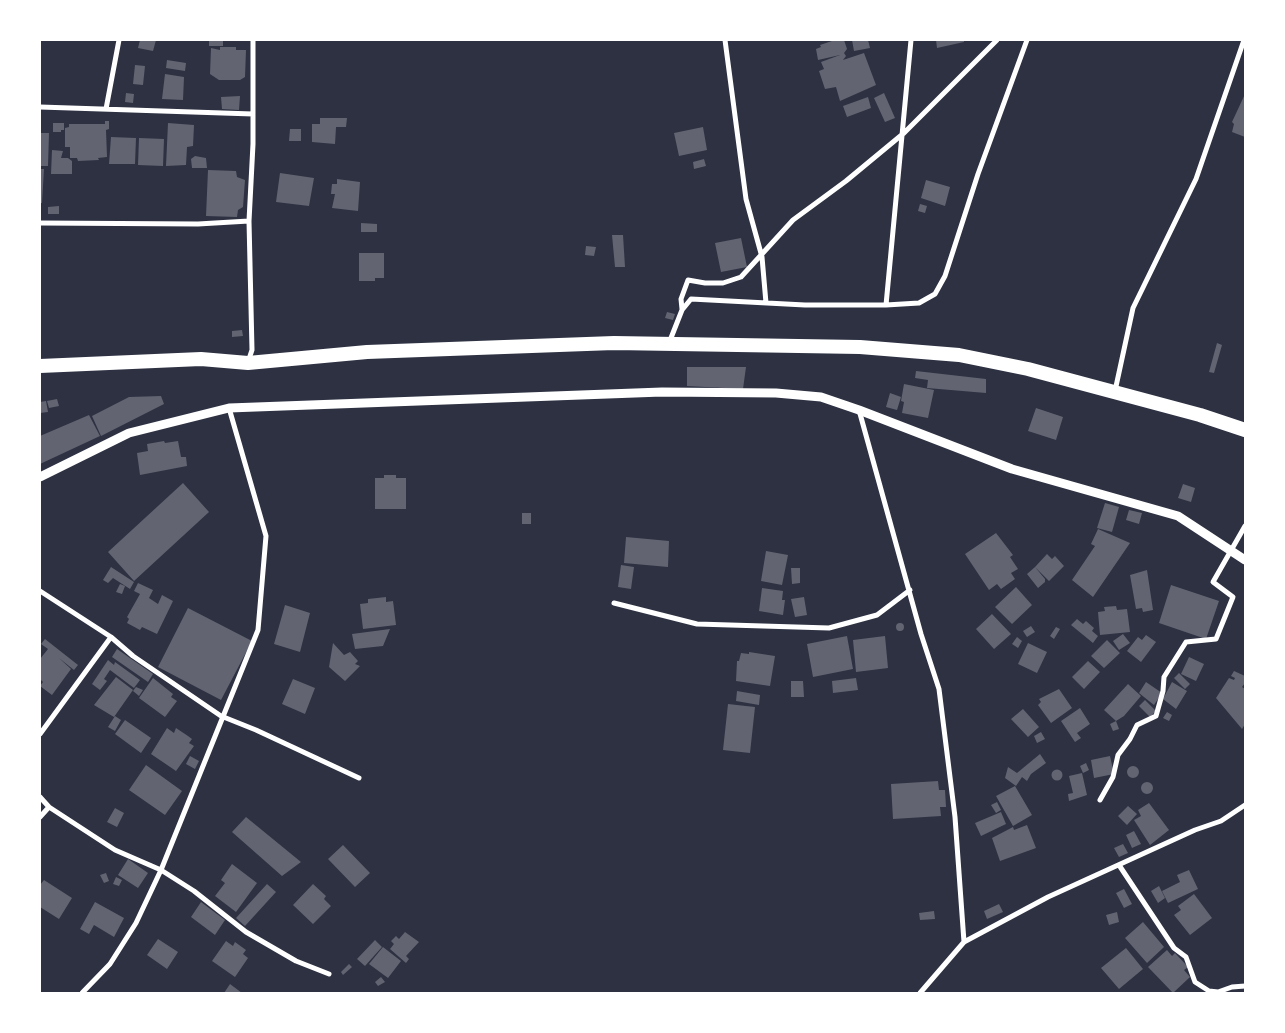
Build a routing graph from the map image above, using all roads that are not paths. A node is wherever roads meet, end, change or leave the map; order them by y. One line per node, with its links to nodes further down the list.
1 (119, 40): 9 (street)
2 (253, 40): 10 (street)
3 (725, 40): 14 (street)
4 (911, 40): 11 (street)
5 (997, 40): 11 (street)
6 (1027, 40): 16 (street)
7 (1244, 40): 21 (street)
8 (40, 107): 9 (street)
9 (106, 109): 10 (street)
10 (253, 114): 12 (street)
11 (904, 133): 14 (street); 16 (street)
12 (249, 221): 13 (street); 19 (street)
13 (40, 222)
14 (762, 257): 15 (street); 17 (street)
15 (766, 303): 16 (street); 17 (street)
16 (886, 305)
17 (682, 310): 18 (street)
18 (669, 344): 19 (highway); 21 (highway)
19 (248, 363): 20 (highway)
20 (40, 366)
21 (1115, 392): 24 (highway)
22 (229, 408): 23 (street); 25 (street); 33 (street)
23 (859, 410): 27 (street); 29 (street)
24 (1245, 430)
25 (40, 477)
26 (1245, 526): 27 (street)
27 (1230, 551): 28 (street); 37 (street)
28 (1245, 560)
29 (910, 590): 31 (street); 43 (street)
30 (40, 591): 32 (street)
31 (614, 602)
32 (111, 637): 33 (street); 34 (street)
33 (221, 716): 35 (street); 42 (street)
34 (40, 734)
35 (359, 778)
36 (40, 797): 39 (street)
37 (1100, 800)
38 (1245, 805): 41 (street)
39 (49, 807): 40 (street); 42 (street)
40 (40, 818)
41 (1119, 865): 43 (street); 45 (street)
42 (161, 870): 44 (street); 46 (street)
43 (964, 942): 47 (street)
44 (329, 974)
45 (1245, 986)
46 (82, 993)
47 (920, 993)

